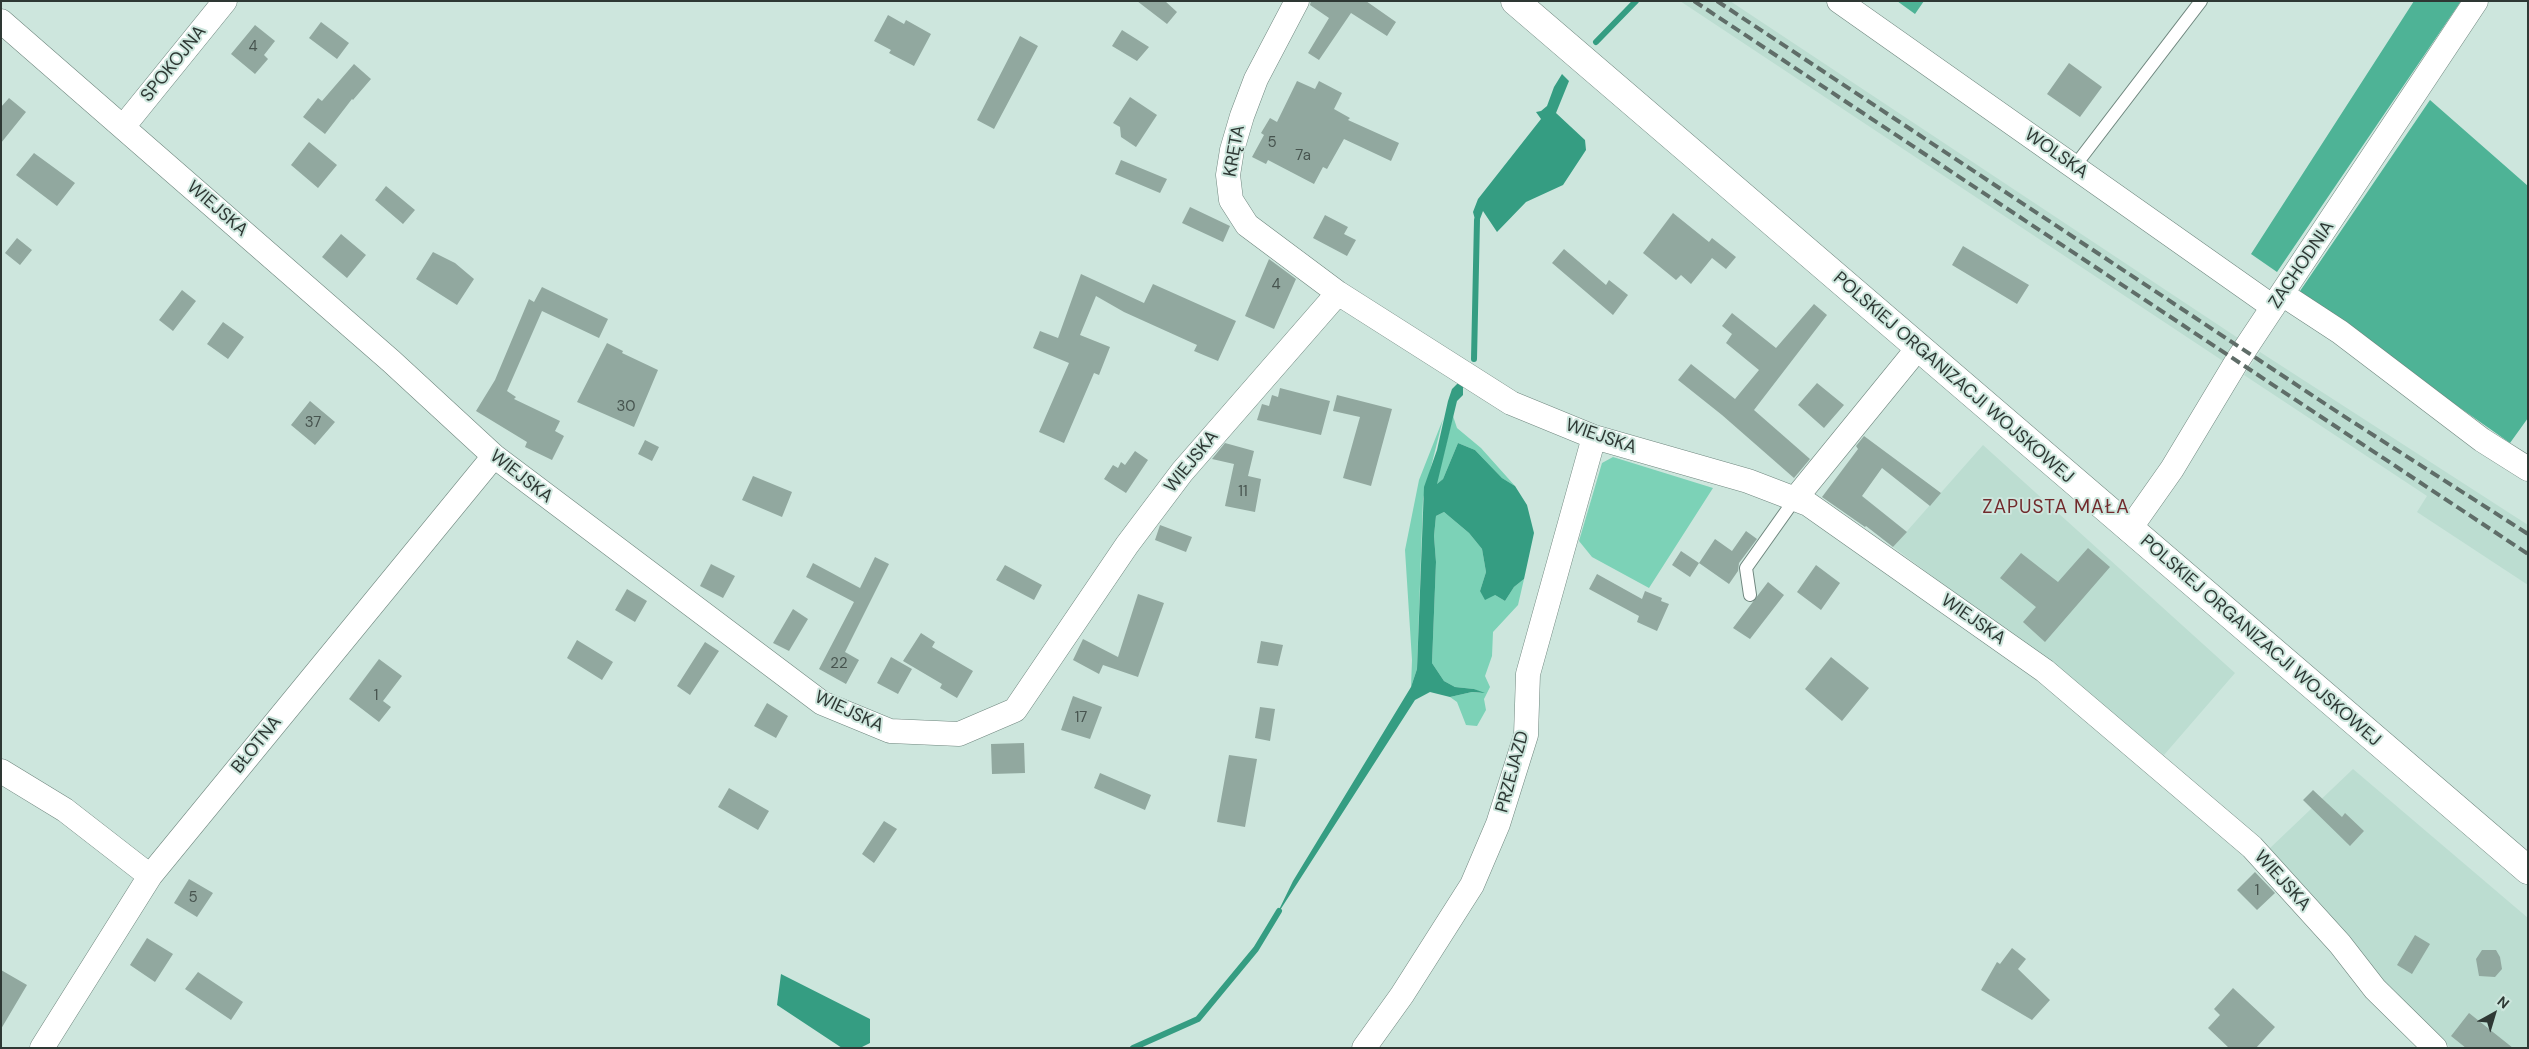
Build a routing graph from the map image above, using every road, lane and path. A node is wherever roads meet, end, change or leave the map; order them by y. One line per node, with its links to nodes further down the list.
1 (225, 1): 8 (street, SPOKOJNA)
2 (1297, 1): 10 (street, KRĘTA)
3 (1515, 1): 12 (main road, POLSKIEJ ORGANIZACJI WOJSKOWEJ)
4 (1839, 1): 9 (street, WOLSKA)
5 (2201, 1): 9 (lane)
6 (2476, 1): 11 (street, ZACHODNIA)
7 (4, 29): 8 (street, WIEJSKA)
8 (123, 127): 14 (street, WIEJSKA)
9 (2074, 167): 11 (street, WOLSKA)
10 (1338, 293): 13 (street, WIEJSKA); 14 (street, WIEJSKA)
11 (2278, 301): 15 (street, WOLSKA); 17 (street, ZACHODNIA)
12 (1918, 348): 16 (street); 17 (main road, POLSKIEJ ORGANIZACJI WOJSKOWEJ)
13 (1594, 438): 16 (street, WIEJSKA); 23 (street, PRZEJAZD)
14 (494, 456): 21 (street, BŁOTNA)
15 (2528, 469)
16 (1795, 499): 18 (lane); 24 (street, WIEJSKA)
17 (2129, 530): 20 (main road, POLSKIEJ ORGANIZACJI WOJSKOWEJ)
18 (1750, 595)
19 (1, 771): 21 (street)
20 (2528, 870)
21 (150, 876): 22 (street, BŁOTNA)
22 (42, 1048)
23 (1364, 1048)
24 (2435, 1048)

